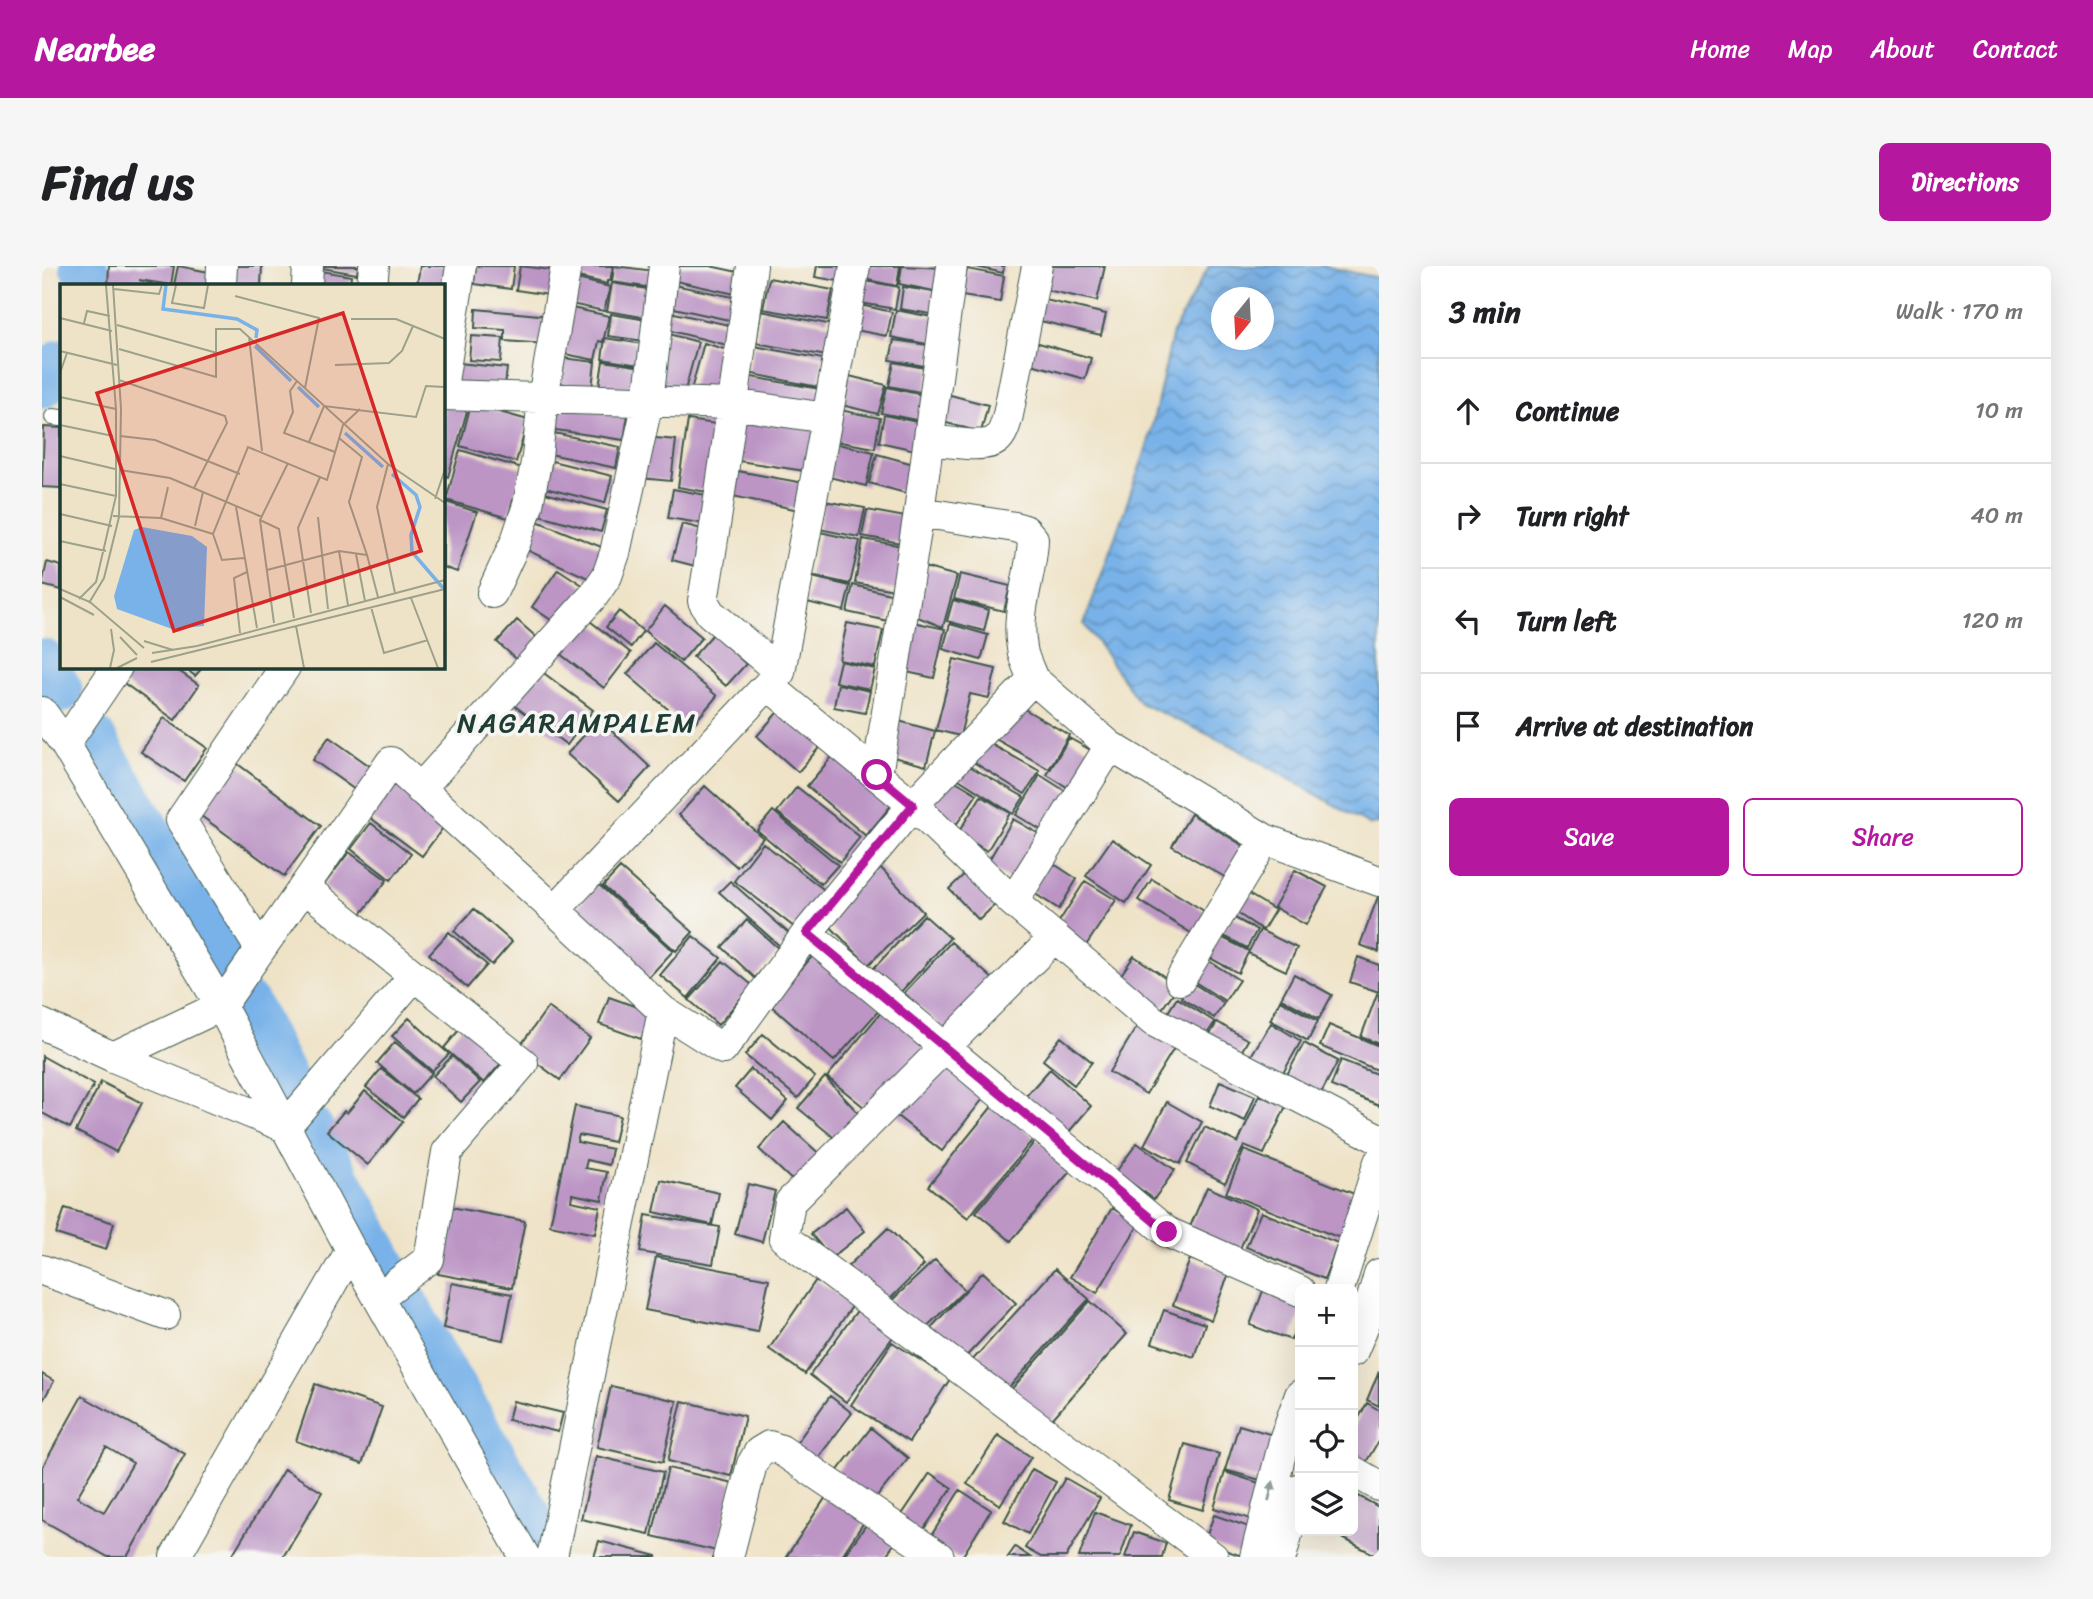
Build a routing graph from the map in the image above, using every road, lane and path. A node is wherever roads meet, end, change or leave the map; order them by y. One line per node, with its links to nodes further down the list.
1 (222, 266): 11 (street)
2 (309, 266): 12 (street)
3 (374, 266): 13 (street)
4 (461, 266): 14 (street)
5 (566, 266): 16 (street)
6 (664, 266): 17 (street)
7 (752, 266): 18 (street)
8 (855, 266): 19 (street)
9 (952, 266): 20 (street)
10 (1037, 266): 20 (street)
11 (221, 284)
12 (307, 284)
13 (372, 284)
14 (444, 376)
15 (444, 395): 16 (street)
16 (543, 398): 17 (street); 22 (street)
17 (648, 401): 18 (street); 31 (street)
18 (732, 404): 19 (street); 25 (street)
19 (826, 418): 25 (street)
20 (929, 440): 21 (street)
21 (919, 512): 26 (street); 30 (street)
22 (492, 593)
23 (116, 668): 28 (street)
24 (284, 668): 40 (street)
25 (774, 679): 30 (street); 37 (street)
26 (1033, 679): 29 (street); 32 (street)
27 (42, 712): 28 (street)
28 (65, 744): 43 (street)
29 (1110, 746): 33 (street); 36 (street)
30 (877, 775): 32 (street)
31 (420, 789): 35 (street); 37 (street)
32 (913, 805): 36 (street); 38 (street)
33 (1265, 839): 34 (street); 42 (street)
34 (1379, 881)
35 (304, 887): 40 (street); 41 (street)
36 (1013, 902): 39 (street)
37 (555, 910): 44 (street)
38 (807, 933): 44 (street); 46 (street)
39 (1055, 937): 46 (street); 49 (street)
40 (260, 949): 43 (street)
41 (414, 976): 48 (street); 56 (street)
42 (1180, 980)
43 (221, 1006): 47 (street); 48 (street)
44 (663, 1011): 66 (street)
45 (42, 1024): 47 (street)
46 (946, 1048): 55 (street); 69 (street)
47 (113, 1058): 48 (street)
48 (285, 1127): 51 (street)
49 (1379, 1139)
50 (1379, 1162): 54 (street)
51 (351, 1250): 56 (street); 64 (street)
52 (42, 1270): 57 (street)
53 (1379, 1274): 58 (street)
54 (1341, 1284)
55 (1295, 1289)
56 (379, 1297): 65 (street)
57 (165, 1315)
58 (1373, 1323): 59 (street)
59 (1356, 1347)
60 (1295, 1409): 70 (street, one-way to 60)
61 (1356, 1473): 62 (street)
62 (1379, 1486)
63 (1295, 1506): 71 (street)
64 (175, 1557)
65 (525, 1557)
66 (552, 1557)
67 (728, 1557): 68 (street)
68 (939, 1557)
69 (1213, 1557)
70 (1255, 1557)
71 (1281, 1557)

